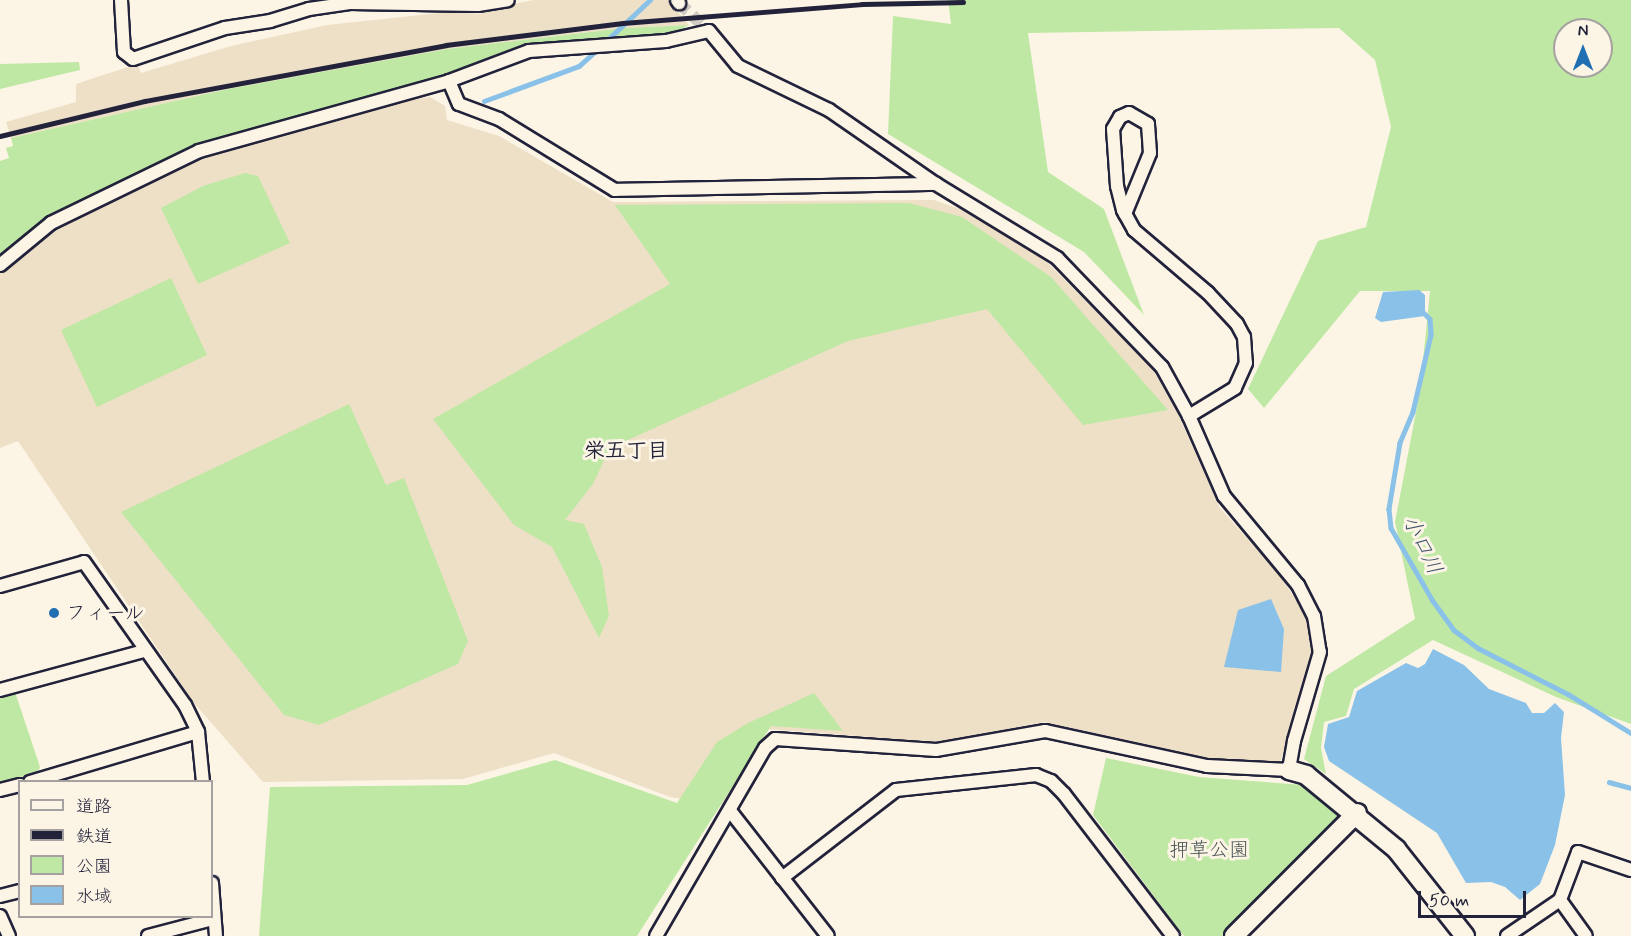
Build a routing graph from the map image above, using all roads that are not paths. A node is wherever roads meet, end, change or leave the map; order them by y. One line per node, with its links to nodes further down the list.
1 (121, 0): 3 (street)
2 (508, 0): 3 (street)
3 (417, 2)
4 (449, 81): 5 (street); 5 (street); 7 (street)
5 (936, 184): 8 (street)
6 (1125, 214): 6 (street); 8 (street)
7 (0, 265)
8 (1189, 416): 13 (street)
9 (0, 586): 10 (street)
10 (144, 651): 11 (street); 12 (street)
11 (0, 690)
12 (198, 732): 14 (street); 15 (street)
13 (1289, 770): 18 (street); 19 (street)
14 (37, 780)
15 (203, 780)
16 (18, 786): 17 (street)
17 (0, 790)
18 (731, 812): 21 (street); 30 (street)
19 (1357, 813): 33 (street); 34 (street)
20 (1631, 870): 24 (street)
21 (782, 878): 31 (street); 32 (street)
22 (18, 892): 23 (street)
23 (0, 896)
24 (1560, 900): 35 (street); 36 (street)
25 (0, 916): 27 (street)
26 (213, 919): 28 (street); 29 (street)
27 (9, 936)
28 (148, 936)
29 (216, 936)
30 (656, 936)
31 (828, 936)
32 (1173, 936)
33 (1234, 936)
34 (1465, 936)
35 (1507, 936)
36 (1586, 936)

